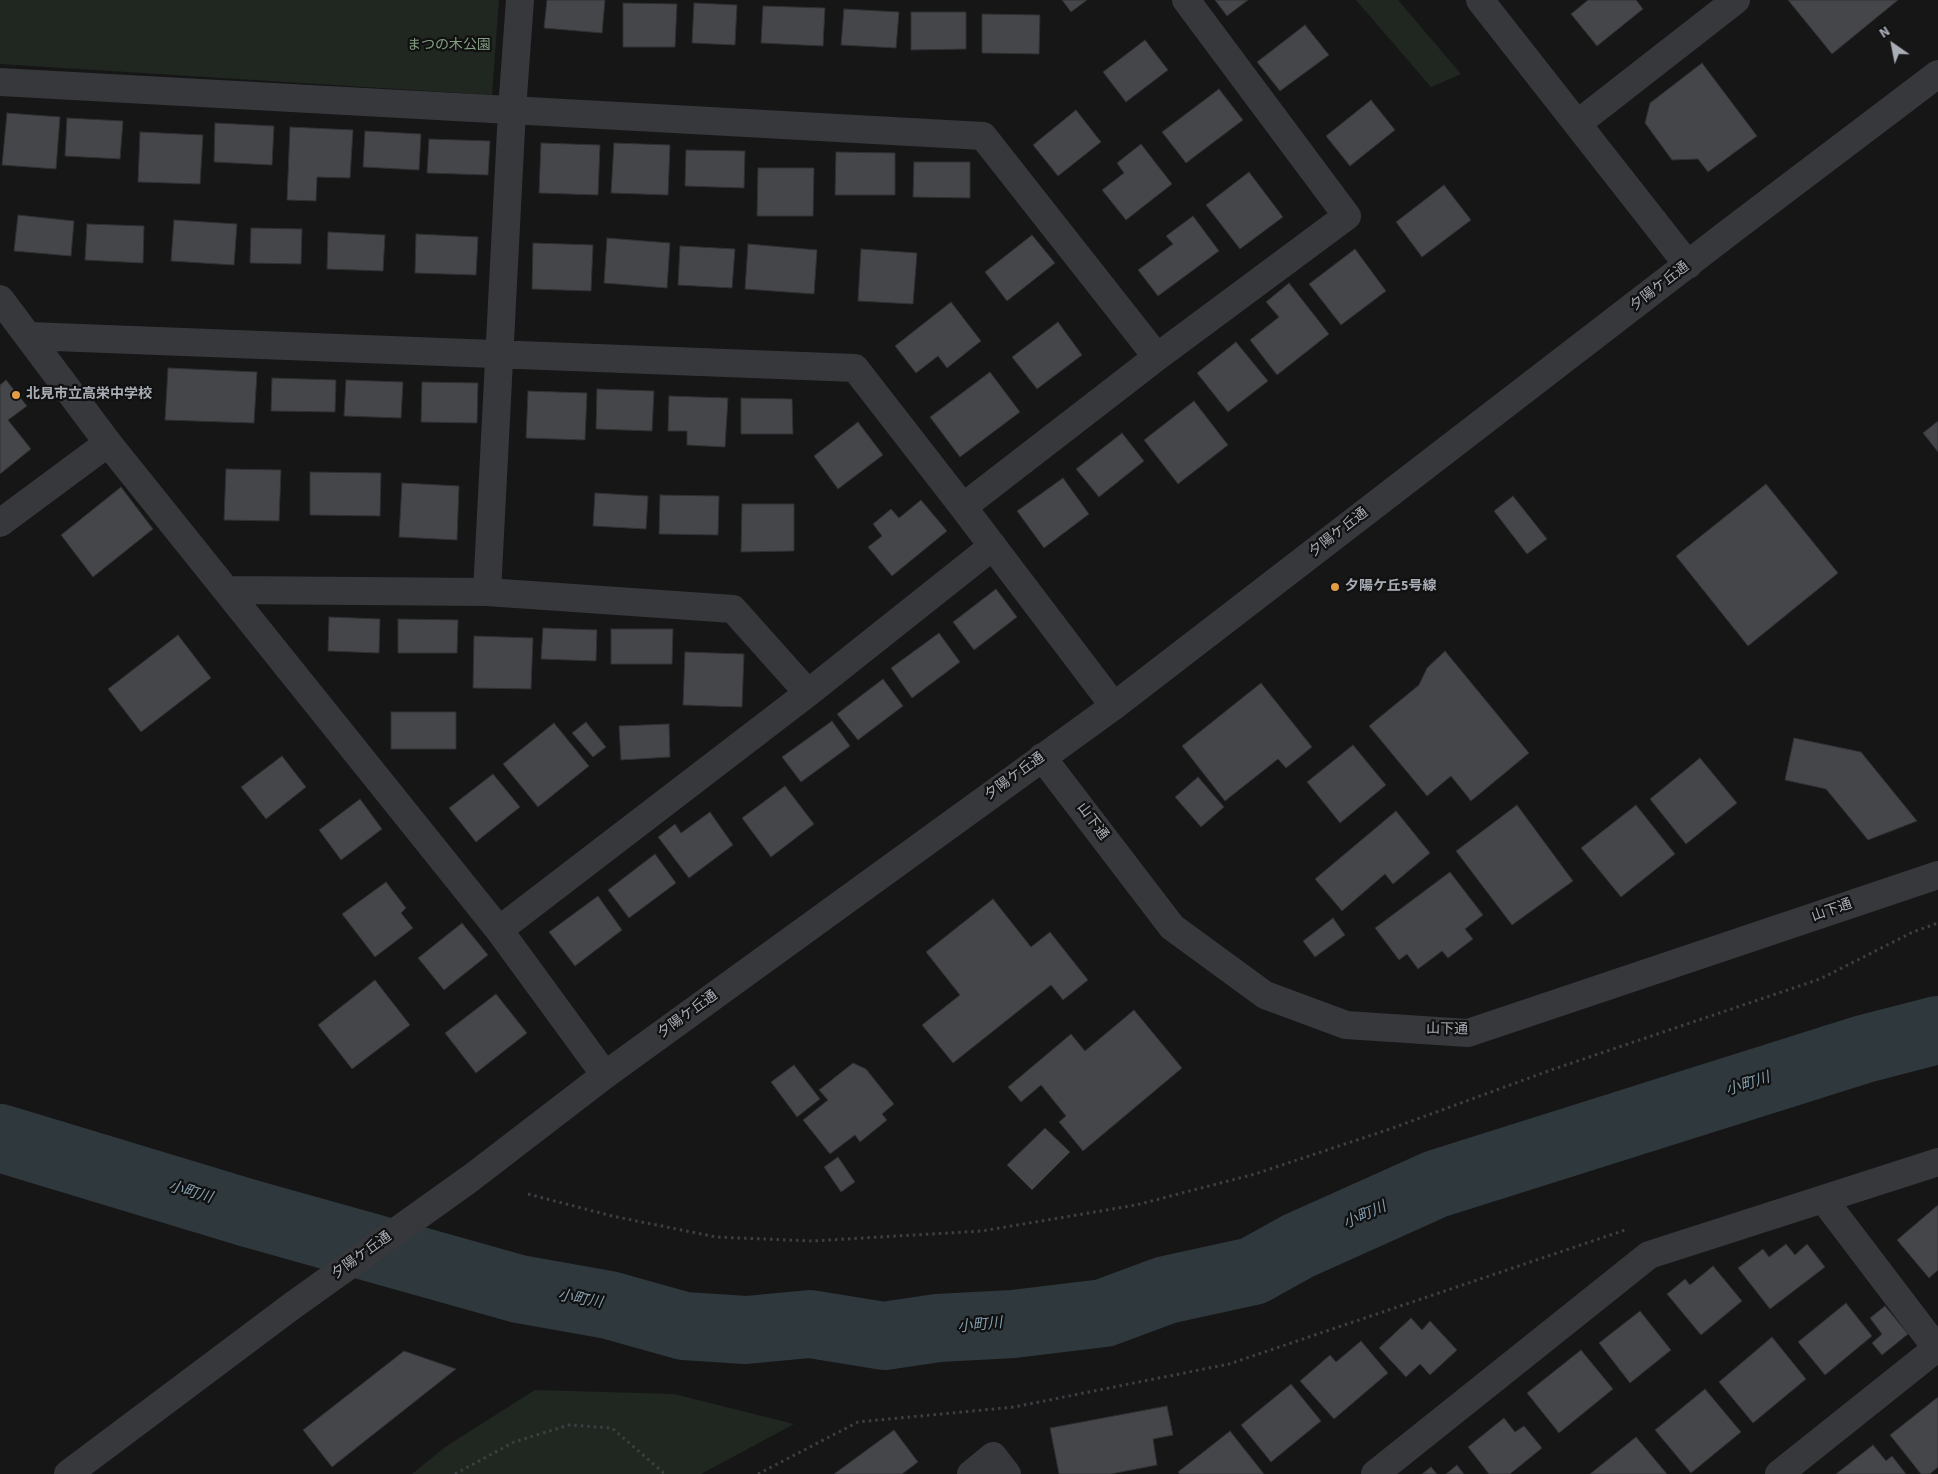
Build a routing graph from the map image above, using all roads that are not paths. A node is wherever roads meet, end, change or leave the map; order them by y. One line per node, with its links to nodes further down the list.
1 (520, 0): 7 (street)
2 (1186, 0): 13 (street)
3 (1480, 0): 8 (street)
4 (1736, 0): 8 (street)
5 (1938, 74): 9 (street, 夕陽ケ丘通)
6 (0, 82): 7 (street)
7 (512, 110): 12 (street); 13 (street)
8 (1577, 124): 9 (street)
9 (1688, 265): 21 (street, 夕陽ケ丘通)
10 (0, 299): 11 (street)
11 (29, 336): 12 (street); 14 (street)
12 (499, 353): 15 (street); 19 (street)
13 (1157, 357): 15 (street)
14 (108, 443): 16 (street); 18 (street)
15 (963, 507): 17 (street)
16 (0, 524)
17 (993, 546): 20 (street); 21 (street)
18 (228, 590): 19 (street); 24 (street)
19 (487, 592): 20 (street)
20 (808, 693): 24 (street)
21 (1114, 706): 22 (street, 夕陽ケ丘通)
22 (1042, 757): 23 (street, 山下通); 25 (street, 夕陽ケ丘通)
23 (1938, 875)
24 (499, 930): 25 (street)
25 (605, 1075): 29 (street, 夕陽ケ丘通)
26 (1938, 1162): 27 (street)
27 (1824, 1200): 28 (street); 32 (street)
28 (1937, 1349): 33 (street)
29 (73, 1471)
30 (971, 1474): 31 (street)
31 (1007, 1474)
32 (1375, 1474)
33 (1779, 1474)

